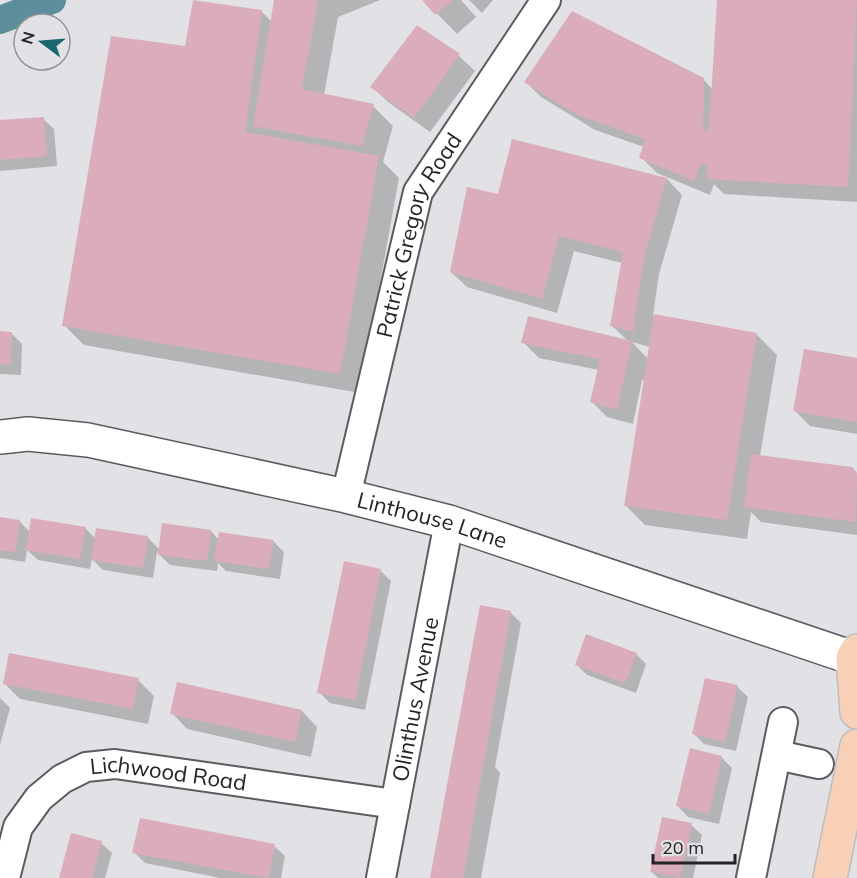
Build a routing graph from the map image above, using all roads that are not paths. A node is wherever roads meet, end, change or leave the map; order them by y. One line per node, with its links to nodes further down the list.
1 (546, 0): 3 (street, Patrick Gregory Road)
2 (0, 437): 3 (street, Linthouse Lane)
3 (346, 496): 4 (street, Linthouse Lane)
4 (449, 522): 5 (street, Linthouse Lane); 11 (street, Olinthus Avenue)
5 (855, 654): 6 (main road)
6 (857, 712)
7 (783, 722): 9 (street)
8 (857, 746): 15 (main road)
9 (777, 755): 10 (street); 14 (street)
10 (819, 764)
11 (395, 804): 12 (street, Lichwood Road); 13 (street, Olinthus Avenue)
12 (6, 878)
13 (381, 878)
14 (751, 878)
15 (830, 878)

